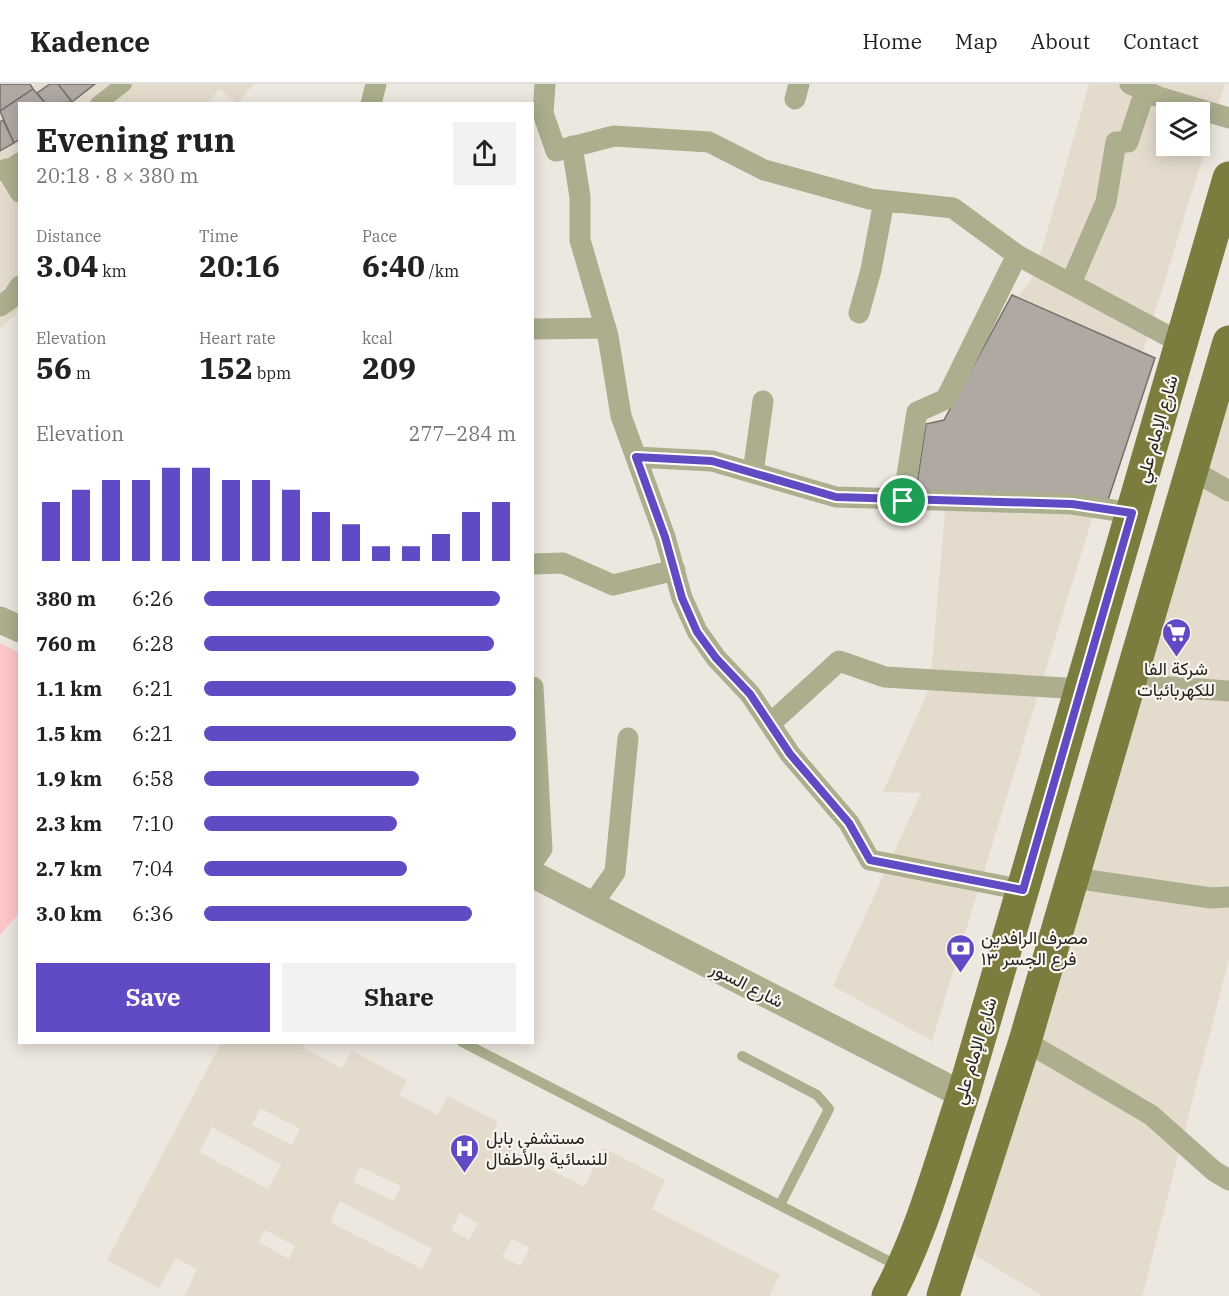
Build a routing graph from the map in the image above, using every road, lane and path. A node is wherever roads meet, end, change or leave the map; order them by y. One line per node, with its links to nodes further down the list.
1 (124, 84): 5 (street)
2 (376, 84): 6 (street)
3 (545, 84): 8 (street)
4 (1138, 87): 7 (street); 14 (street)
5 (101, 102)
6 (372, 102)
7 (1229, 118)
8 (572, 146): 12 (street); 16 (street)
9 (8, 167): 11 (street)
10 (1229, 178): 19 (main road, شارع الإمام علي)
11 (18, 188)
12 (884, 201): 13 (street); 15 (street)
13 (1017, 255): 14 (street); 25 (street)
14 (1071, 284): 19 (street)
15 (859, 313)
16 (606, 328): 17 (street); 21 (street)
17 (534, 329)
18 (1229, 342): 22 (main road)
19 (1181, 343): 26 (main road, شارع الإمام علي)
20 (763, 401): 23 (street)
21 (636, 457): 23 (street); 28 (street)
22 (1192, 470): 24 (street); 31 (main road)
23 (753, 473): 25 (street)
24 (1229, 491)
25 (903, 501): 26 (street)
26 (1132, 513): 32 (main road, شارع الإمام علي)
27 (534, 564): 28 (street)
28 (675, 570): 35 (street)
29 (0, 620): 30 (street)
30 (18, 628)
31 (1128, 684): 33 (street); 39 (main road)
32 (1081, 689): 35 (street); 40 (main road, شارع الإمام علي)
33 (1229, 691)
34 (534, 705): 37 (street)
35 (771, 723): 40 (street)
36 (628, 738): 42 (street)
37 (534, 860)
38 (534, 875): 42 (street, شارع السور)
39 (1074, 878): 41 (street); 43 (main road)
40 (1023, 890): 46 (main road, شارع الإمام علي)
41 (1229, 897)
42 (592, 905): 46 (street, شارع السور)
43 (1025, 1041): 47 (street); 50 (main road)
44 (466, 1044): 48 (lane)
45 (742, 1056): 48 (lane)
46 (963, 1095): 49 (main road, شارع الإمام علي)
47 (1229, 1180)
48 (780, 1206): 49 (lane)
49 (896, 1282): 50 (main road)
50 (949, 1294)

